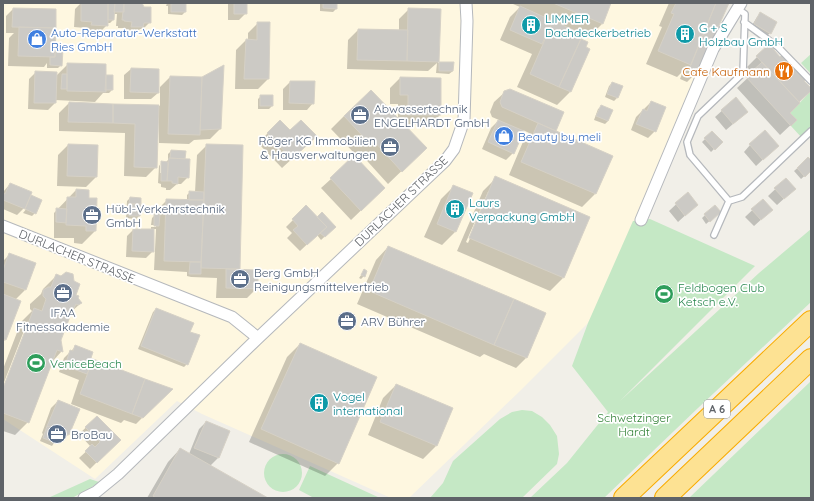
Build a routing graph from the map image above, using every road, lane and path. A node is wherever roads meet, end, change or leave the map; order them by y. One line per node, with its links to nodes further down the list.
1 (466, 3): 11 (street, DURLACHER STRASSE)
2 (739, 6): 3 (lane); 7 (street)
3 (744, 22): 4 (lane); 6 (lane)
4 (811, 81)
5 (811, 131): 6 (lane)
6 (729, 201): 9 (lane)
7 (641, 220)
8 (3, 226): 11 (street, DURLACHER STRASSE)
9 (714, 234)
10 (811, 321): 14 (highway, A 6)
11 (258, 338): 13 (street, DURLACHER STRASSE)
12 (811, 358): 15 (highway, A 6)
13 (84, 498)
14 (624, 498)
15 (665, 498)

